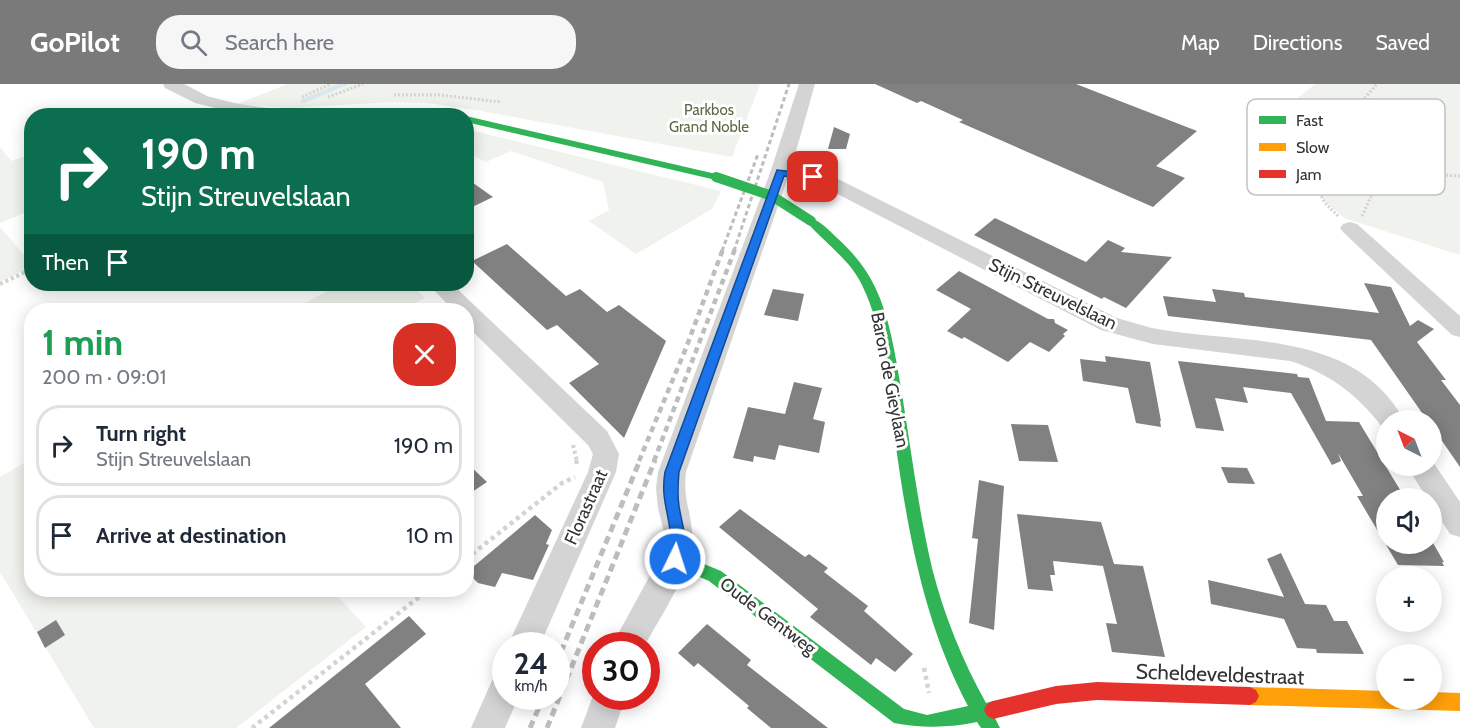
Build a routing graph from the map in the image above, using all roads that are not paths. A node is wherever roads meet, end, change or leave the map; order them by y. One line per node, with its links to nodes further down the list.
1 (171, 84): 3 (street)
2 (807, 84): 5 (street)
3 (235, 108)
4 (474, 121): 20 (street, Baron de Gieylaan, bridge)
5 (780, 173): 11 (street, Stijn Streuvelslaan); 14 (street)
6 (1350, 228): 10 (street)
7 (445, 291): 8 (street, Florastraat)
8 (458, 303)
9 (474, 319): 15 (street, Florastraat)
10 (1460, 329)
11 (1383, 410)
12 (1427, 476): 13 (street)
13 (1460, 525)
14 (675, 559): 16 (street); 20 (street, Oude Gentweg)
15 (531, 632)
16 (635, 632)
17 (1460, 702): 20 (street, Scheldeveldestraat)
18 (496, 710): 21 (street)
19 (604, 710): 22 (street)
20 (980, 713): 23 (street, Baron de Gieylaan)
21 (488, 728)
22 (598, 728)
23 (992, 728)

